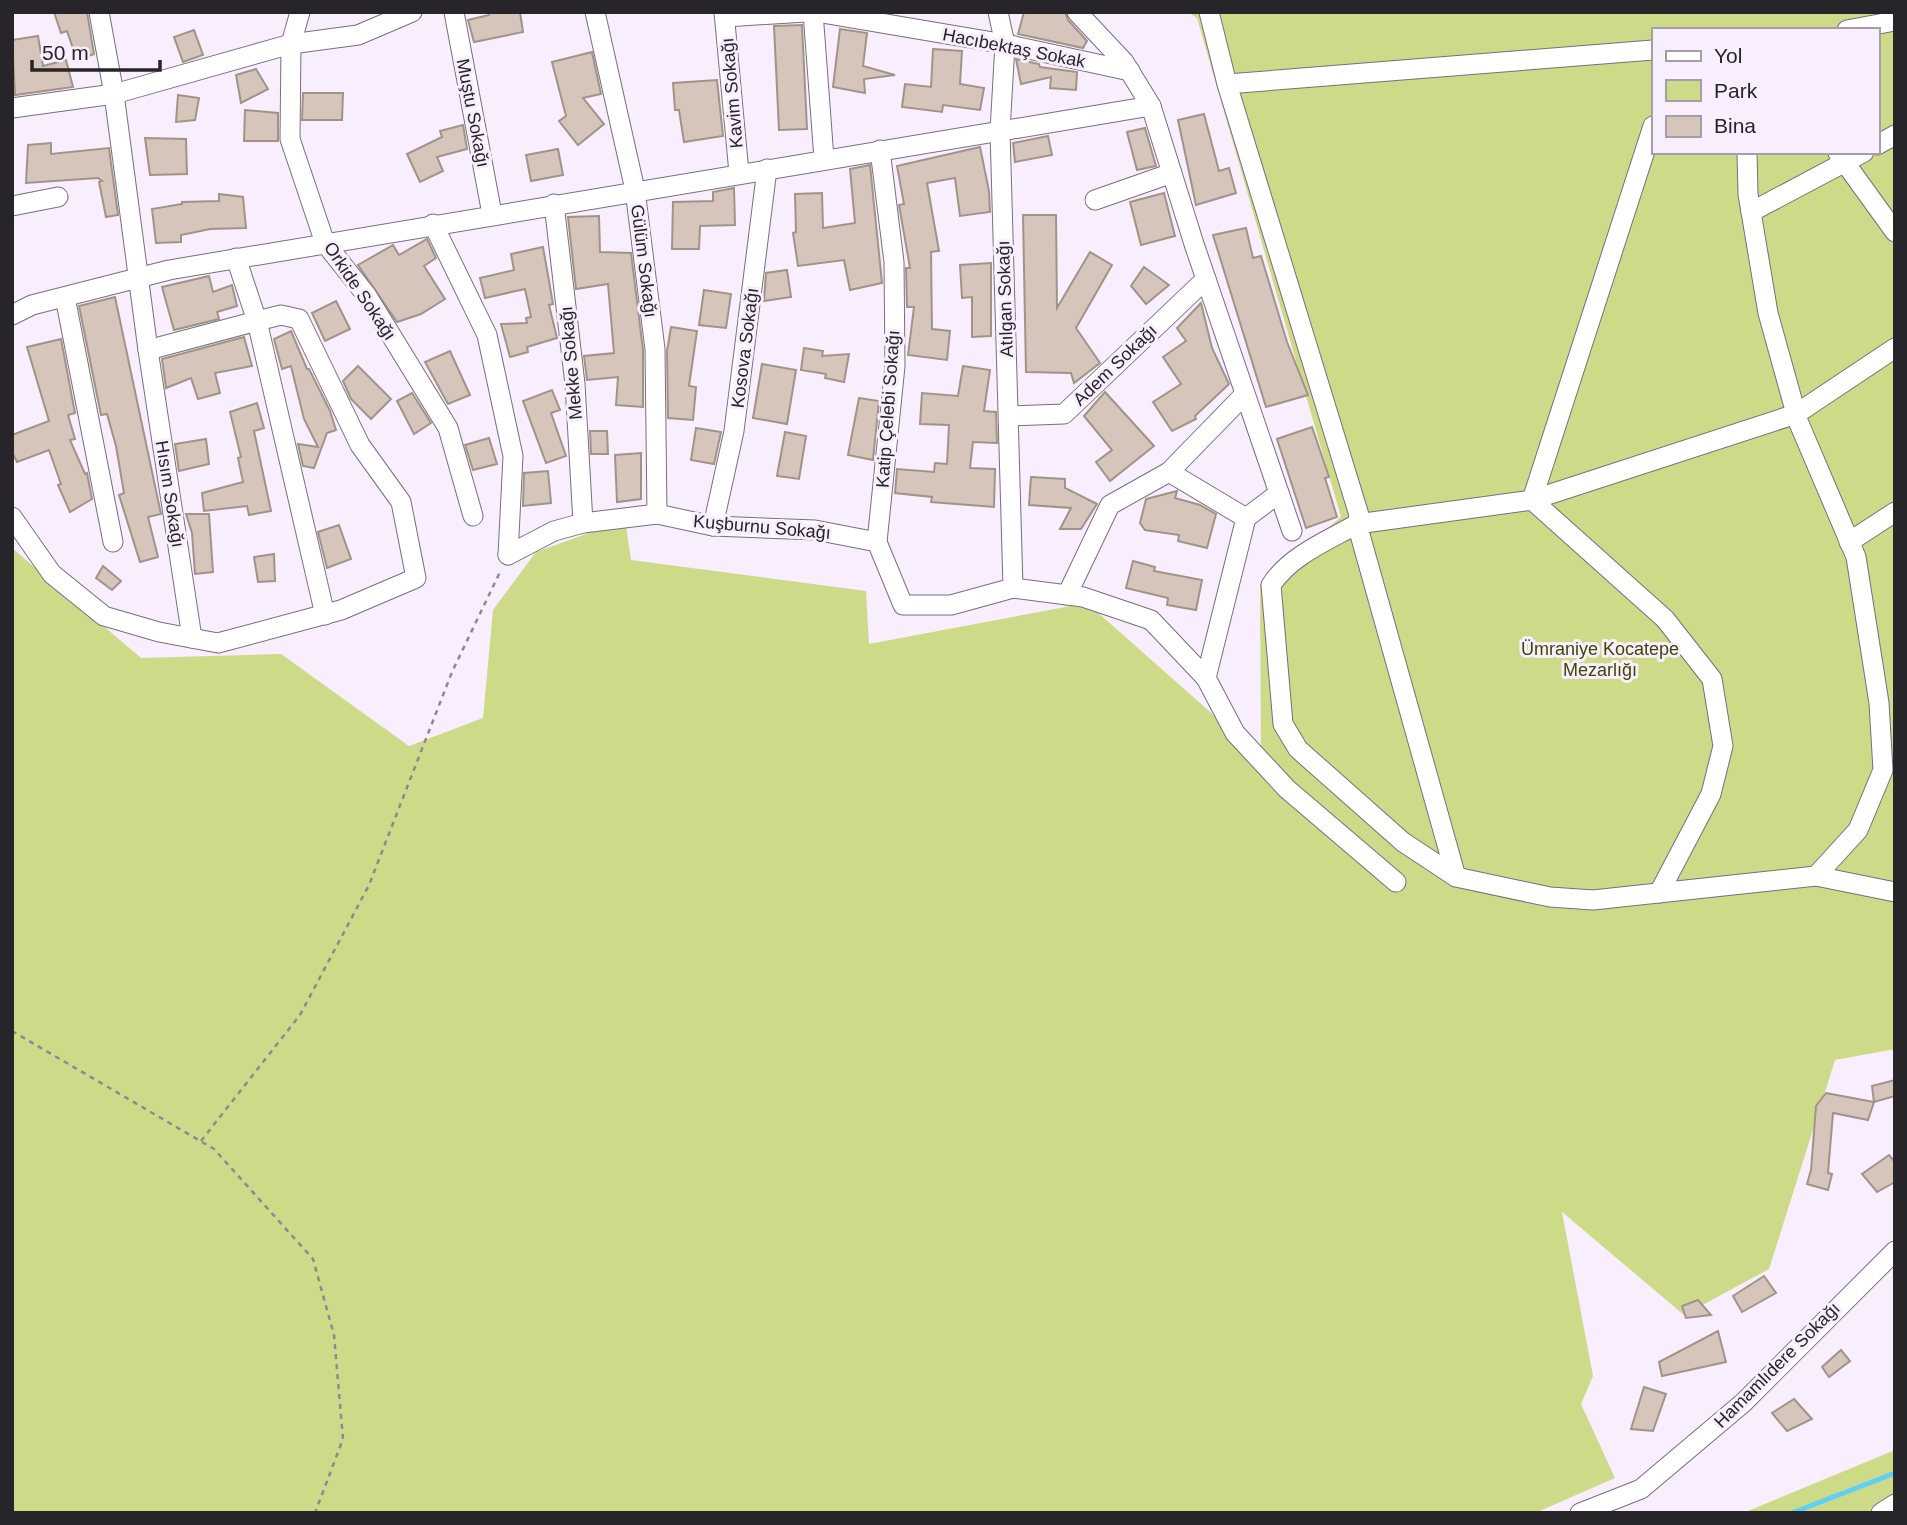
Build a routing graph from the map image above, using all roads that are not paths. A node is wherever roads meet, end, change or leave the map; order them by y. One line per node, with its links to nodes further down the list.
1 (99, 12): 20 (street)
2 (300, 12): 15 (street, Orkide Sokağı)
3 (412, 12): 15 (street)
4 (454, 12): 40 (street, Muştu Sokağı)
5 (595, 12): 34 (street, Gülüm Sokağı)
6 (806, 12): 12 (street)
7 (815, 12): 16 (street, Hacıbektaş Sokak); 30 (street, Hacıbektaş Sokak)
8 (998, 12): 16 (street, Atılgan Sokağı)
9 (1077, 12): 18 (street)
10 (1209, 12): 19 (street)
11 (1877, 12): 13 (street)
12 (724, 15): 32 (street, Kavim Sokağı)
13 (1895, 18): 14 (street)
14 (1855, 28)
15 (291, 44): 20 (street); 43 (street, Orkide Sokağı)
16 (1005, 44): 18 (street, Hacıbektaş Sokak); 24 (street, Atılgan Sokağı)
17 (1652, 50): 19 (street)
18 (1129, 71): 21 (street)
19 (1227, 85): 64 (street)
20 (114, 93): 22 (street); 45 (street)
21 (1151, 106): 24 (street); 33 (street)
22 (12, 108)
23 (1652, 129): 57 (street)
24 (1000, 131): 27 (street); 54 (street, Atılgan Sokağı)
25 (1895, 135): 26 (street)
26 (1879, 144)
27 (880, 150): 30 (street); 68 (street, Katip Çelebi Sokağı)
28 (1747, 154): 39 (street)
29 (1841, 157): 39 (street); 42 (street)
30 (824, 159): 31 (street)
31 (767, 169): 32 (street); 65 (street, Kosova Sokağı)
32 (739, 173): 34 (street)
33 (1172, 173): 36 (street); 46 (street)
34 (635, 190): 37 (street); 59 (street, Gülüm Sokağı)
35 (58, 197): 38 (street)
36 (1095, 200)
37 (554, 204): 40 (street); 63 (street, Mekke Sokağı)
38 (12, 206)
39 (1751, 212): 53 (street)
40 (492, 214): 41 (street)
41 (433, 224): 43 (street); 63 (street, Kuşburnu Sokağı)
42 (1895, 232)
43 (325, 243): 44 (street); 60 (street, Orkide Sokağı)
44 (236, 258): 45 (street); 49 (street)
45 (140, 277): 47 (street); 51 (street, Hısım Sokağı)
46 (1206, 279): 52 (street); 54 (street, Adem Sokağı)
47 (65, 297): 48 (street); 67 (street)
48 (12, 315)
49 (257, 321): 51 (street); 72 (street); 72 (street)
50 (1895, 348): 53 (street)
51 (148, 350): 73 (street, Hısım Sokağı)
52 (1245, 394): 55 (street); 56 (street)
53 (1796, 414): 57 (street); 69 (street)
54 (1009, 416): 70 (street, Atılgan Sokağı)
55 (1168, 472): 62 (street); 71 (street)
56 (1279, 493): 62 (street); 66 (street)
57 (1532, 500): 64 (street); 79 (street)
58 (1895, 512): 69 (street)
59 (657, 514): 63 (street, Kuşburnu Sokağı); 65 (street, Kuşburnu Sokağı)
60 (473, 516)
61 (12, 517): 73 (street)
62 (1246, 518): 74 (street)
63 (583, 523)
64 (1357, 524): 76 (street); 76 (street)
65 (713, 526): 68 (street, Kuşburnu Sokağı)
66 (1292, 531)
67 (113, 542)
68 (877, 542): 70 (street)
69 (1849, 542): 75 (street)
70 (1013, 587): 71 (street)
71 (1067, 595): 74 (street)
72 (325, 615): 73 (street)
73 (192, 638)
74 (1206, 678): 77 (street)
75 (1816, 876): 78 (street); 79 (street)
76 (1456, 877): 79 (street)
77 (1396, 882)
78 (1895, 892)
79 (1659, 893)
80 (1895, 1251): 82 (street, Hamamlıdere Sokağı)
81 (1895, 1504): 83 (street)
82 (1580, 1513)
83 (1881, 1513)

